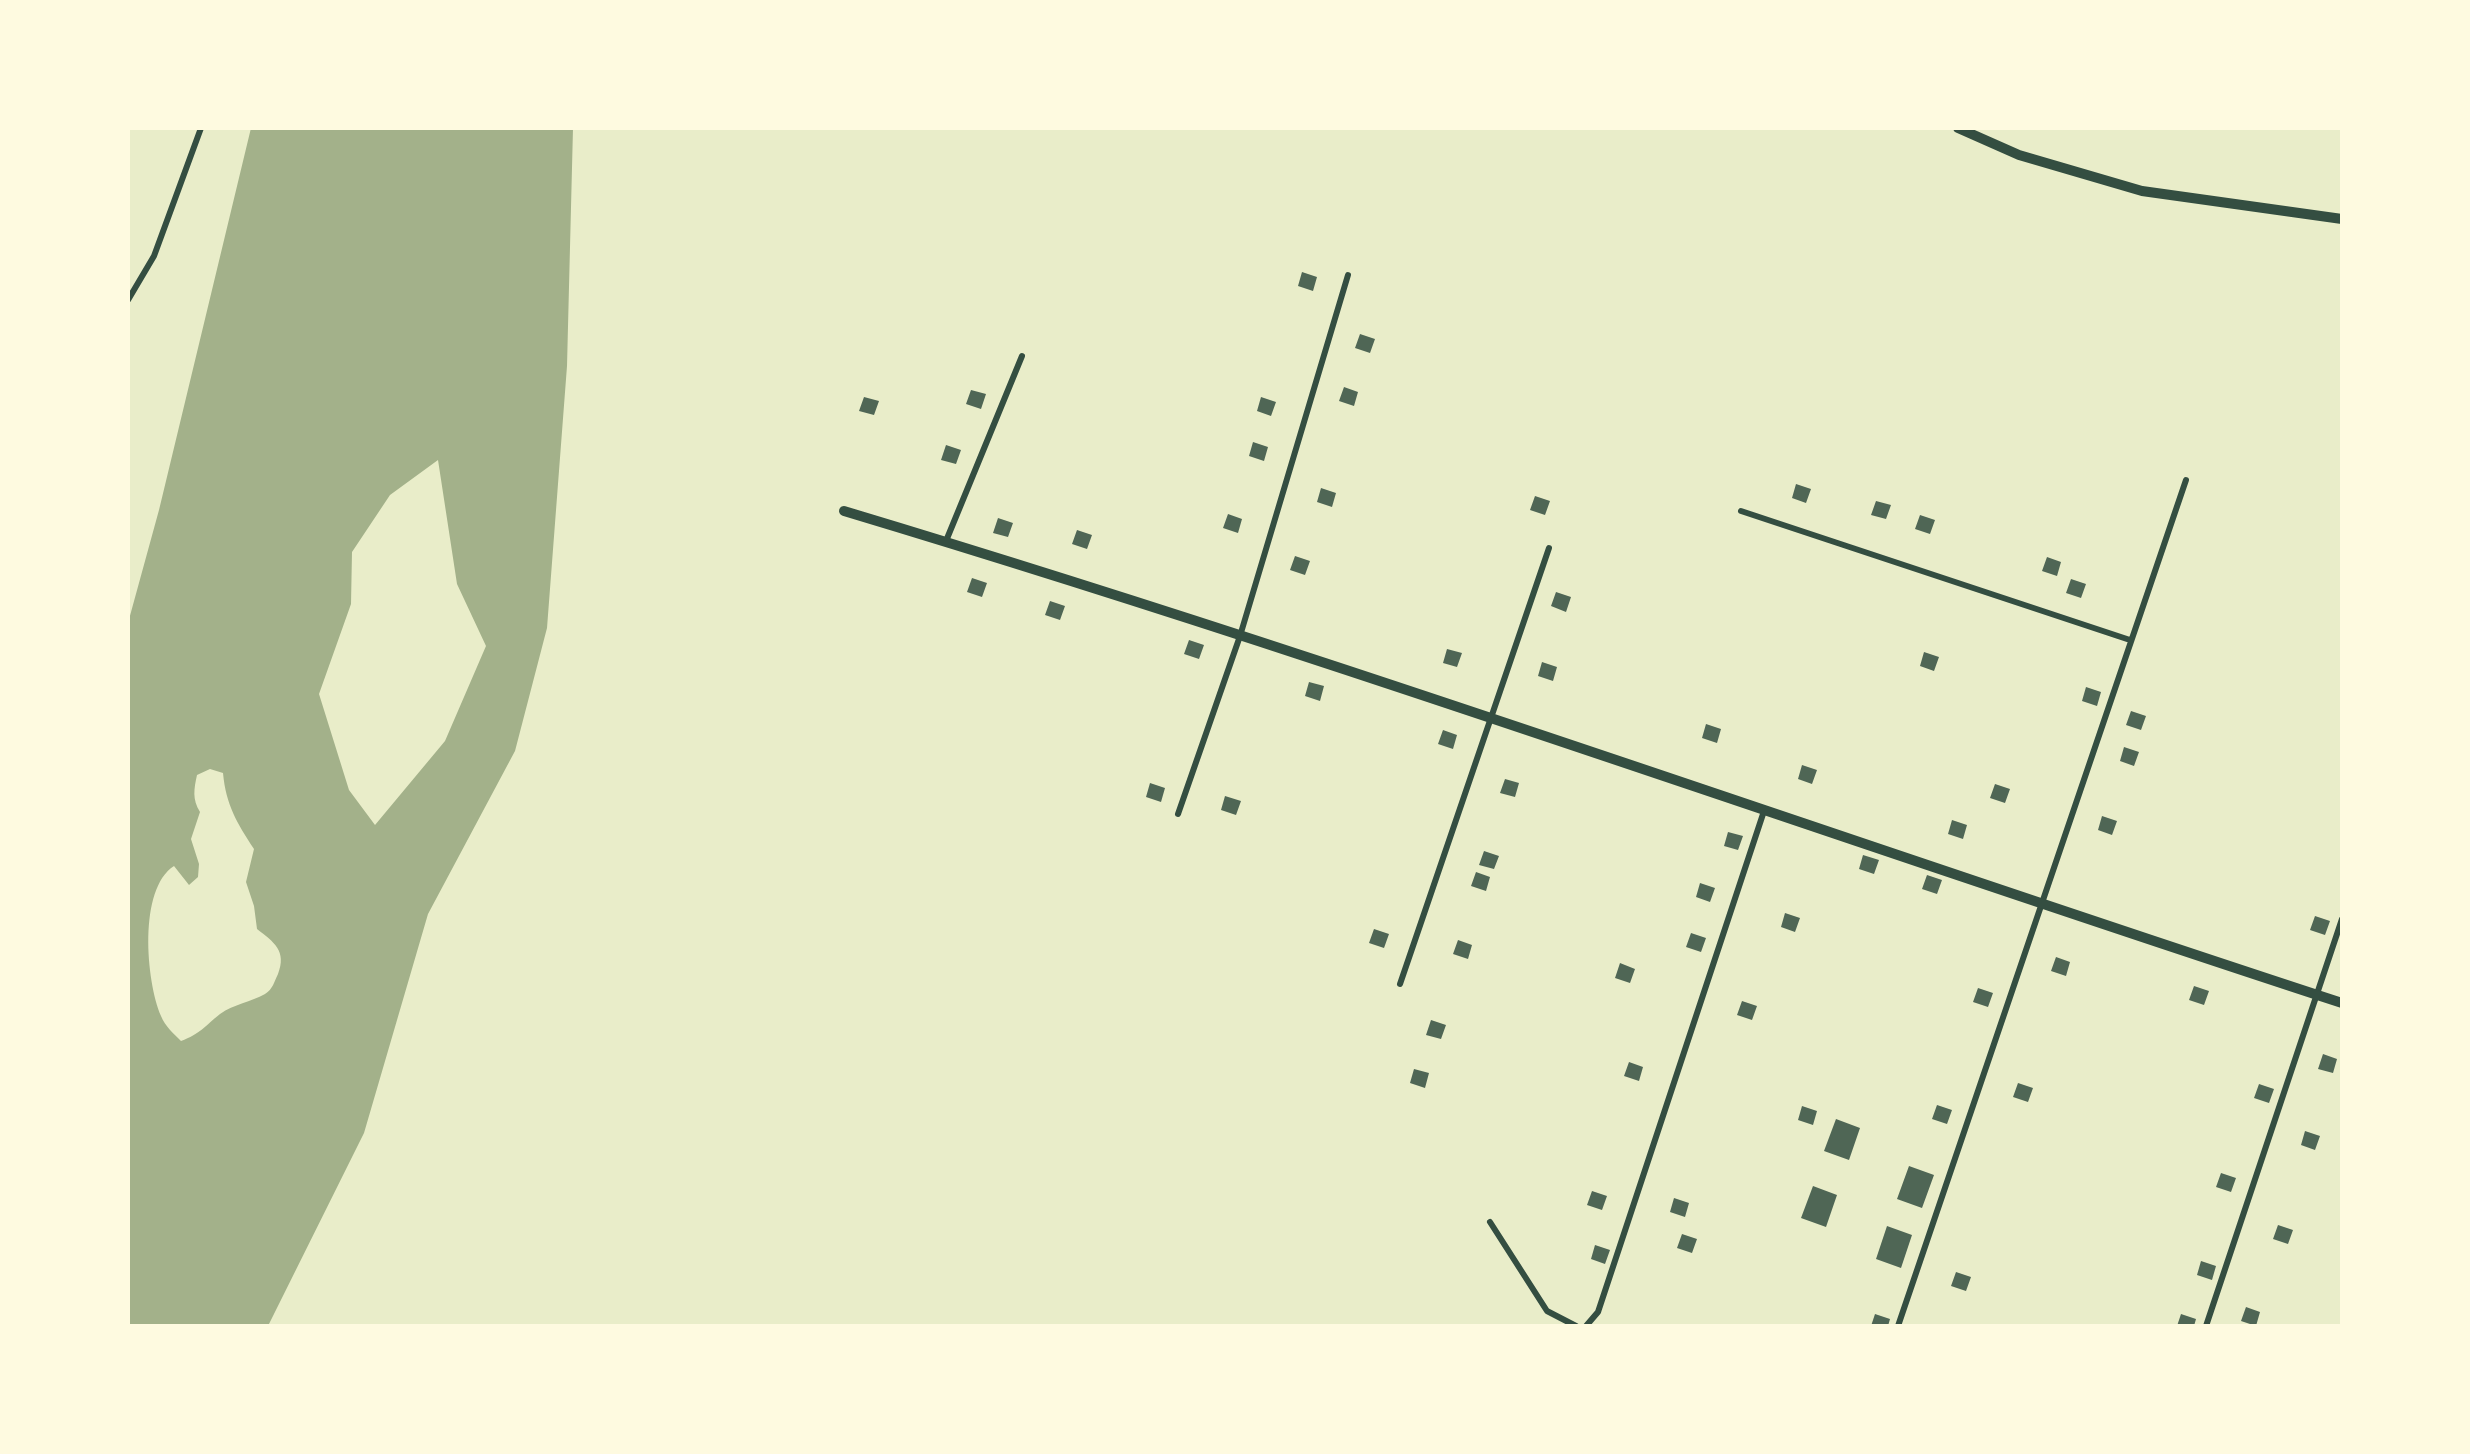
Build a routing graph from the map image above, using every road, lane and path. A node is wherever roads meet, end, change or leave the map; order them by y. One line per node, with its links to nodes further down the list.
1 (201, 128): 5 (lane)
2 (1958, 128): 3 (street)
3 (2342, 219)
4 (1348, 275): 12 (lane)
5 (128, 300)
6 (1022, 356): 10 (lane)
7 (2186, 480): 13 (lane)
8 (844, 510): 10 (street)
9 (1741, 511): 13 (lane)
10 (946, 541): 12 (street)
11 (1549, 548): 14 (lane)
12 (1240, 636): 14 (street); 16 (lane)
13 (2130, 640): 17 (lane)
14 (1490, 716): 15 (street); 19 (lane)
15 (1764, 810): 17 (street); 24 (lane)
16 (1178, 814)
17 (2041, 904): 20 (street); 25 (lane)
18 (2342, 919): 20 (lane)
19 (1400, 984)
20 (2316, 994): 21 (street); 26 (lane)
21 (2342, 1002)
22 (1490, 1222): 23 (lane)
23 (1576, 1326)
24 (1586, 1326)
25 (1898, 1326)
26 (2206, 1326)

